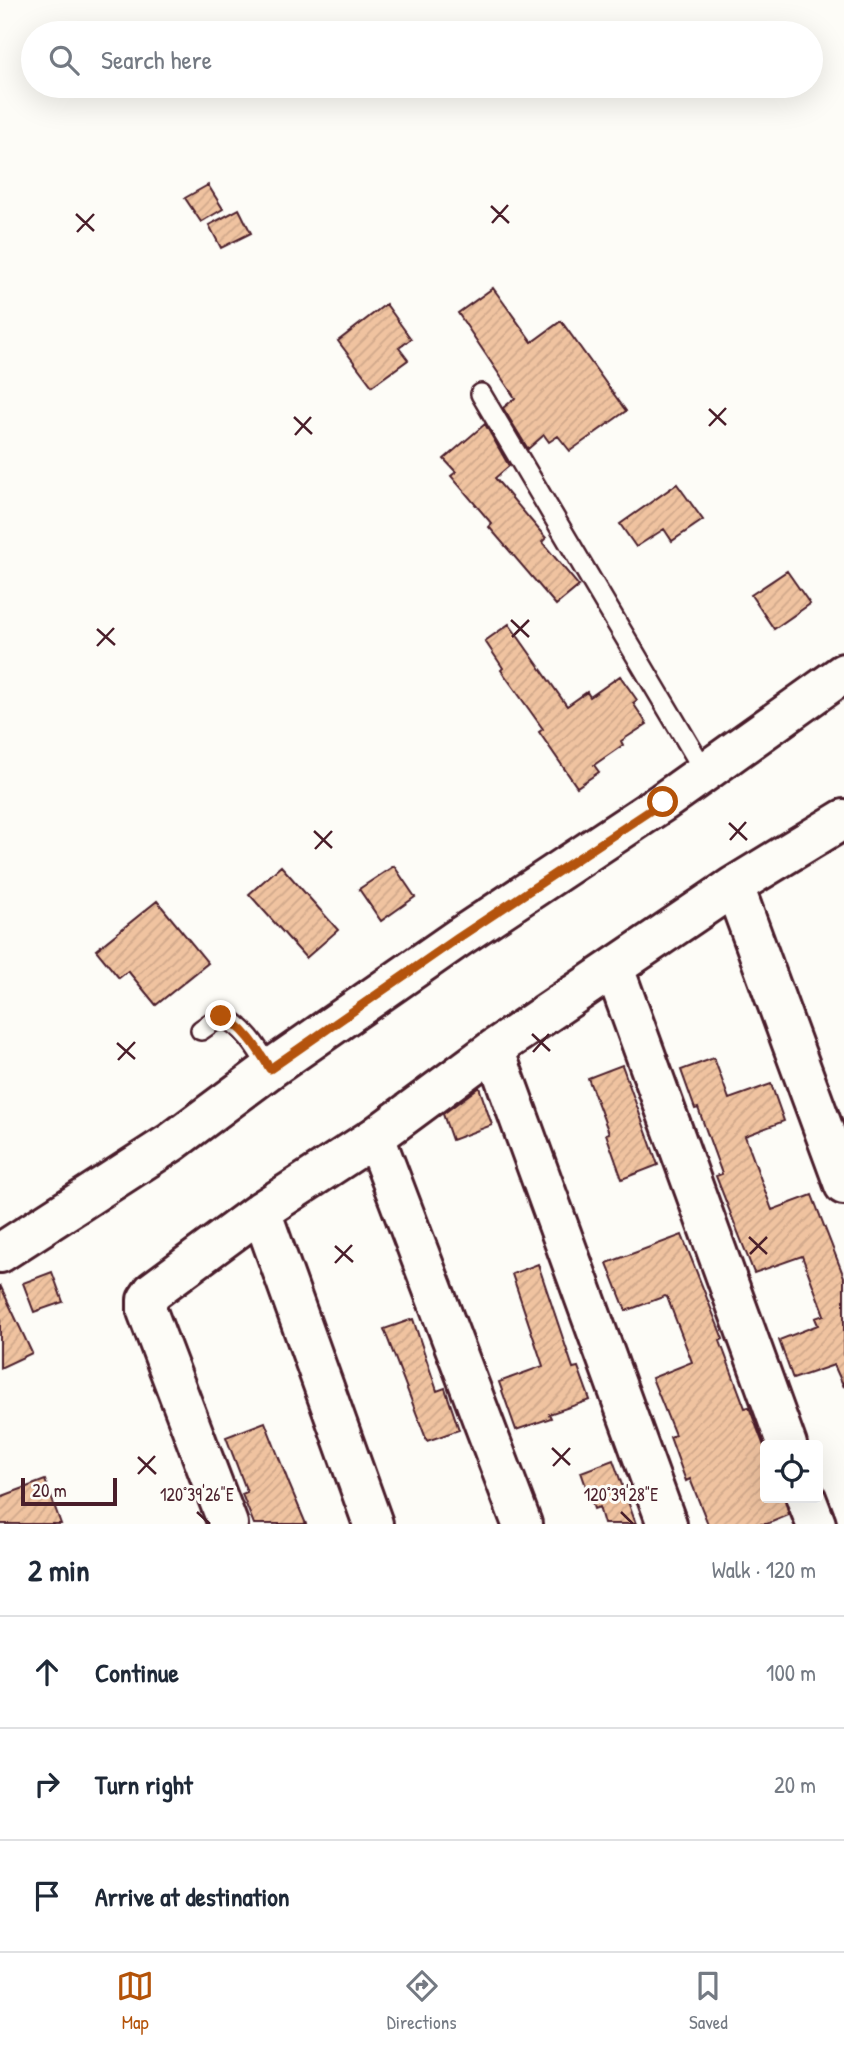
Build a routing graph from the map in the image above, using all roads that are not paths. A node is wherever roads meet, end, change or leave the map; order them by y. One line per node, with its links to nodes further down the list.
1 (481, 394): 3 (lane)
2 (844, 673): 3 (street)
3 (705, 772): 9 (street)
4 (844, 819): 5 (street)
5 (734, 886): 6 (street); 11 (street)
6 (614, 968): 8 (street); 14 (street)
7 (201, 1030): 9 (lane)
8 (494, 1049): 10 (street); 19 (street)
9 (270, 1069): 13 (street)
10 (375, 1137): 12 (street); 18 (street)
11 (844, 1185)
12 (261, 1211): 16 (street); 17 (street)
13 (0, 1253)
14 (785, 1440)
15 (808, 1503): 20 (street)
16 (228, 1524)
17 (373, 1524)
18 (522, 1524)
19 (667, 1524)
20 (816, 1524)

